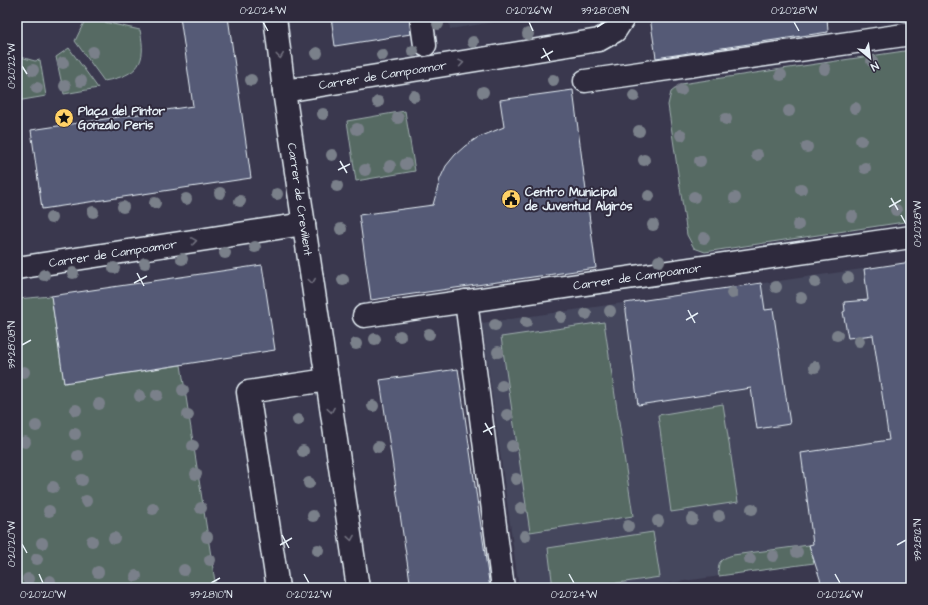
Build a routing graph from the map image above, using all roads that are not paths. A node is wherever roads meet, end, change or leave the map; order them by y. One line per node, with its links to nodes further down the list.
1 (275, 17): 7 (street, Carrer de Crevillent, one-way to 7)
2 (421, 17): 5 (street)
3 (624, 17): 7 (street, Carrer de Campoamor, one-way to 3)
4 (911, 34): 6 (street)
5 (425, 45)
6 (585, 81)
7 (284, 91): 8 (street, Carrer de Crevillent)
8 (304, 224): 10 (street, Carrer de Campoamor, one-way to 8); 13 (street, Carrer de Crevillent, one-way to 13)
9 (911, 237): 11 (street, Carrer de Campoamor)
10 (17, 268)
11 (466, 301): 12 (street, Carrer de Campoamor); 16 (street)
12 (364, 316)
13 (327, 380): 14 (street, Carrer de Crevillent, one-way to 14); 15 (street)
14 (353, 587)
15 (278, 588)
16 (503, 588)

